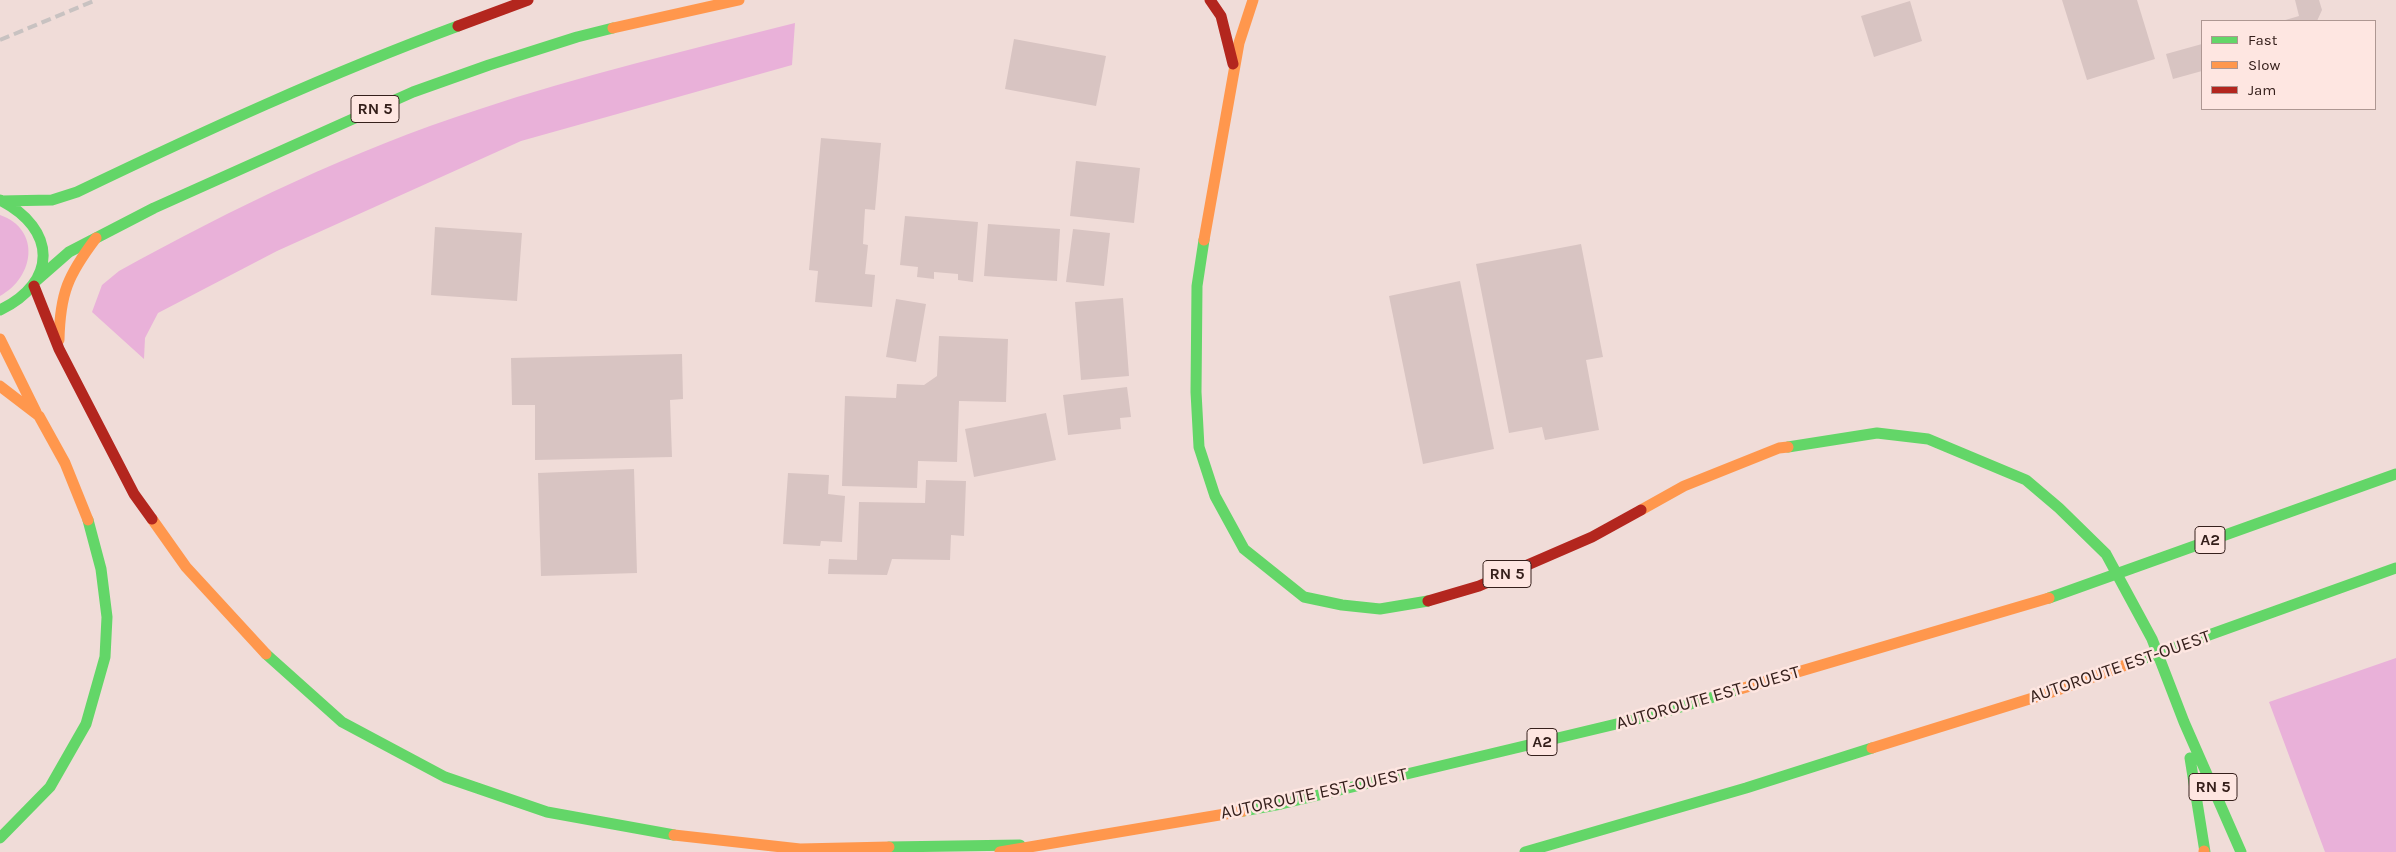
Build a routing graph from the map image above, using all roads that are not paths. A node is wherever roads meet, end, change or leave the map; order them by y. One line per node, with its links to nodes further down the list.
1 (528, 0): 8 (main road, RN 5)
2 (739, 0): 9 (main road, RN 5)
3 (1210, 0): 7 (main road, RN 5)
4 (1245, 0): 6 (main road, RN 5)
5 (1253, 0): 6 (main road, RN 5)
6 (1248, 13): 7 (main road, RN 5)
7 (1234, 68): 18 (main road, RN 5)
8 (1, 200): 10 (main road)
9 (96, 238): 10 (main road, RN 5); 13 (main road)
10 (35, 283): 11 (main road); 13 (main road)
11 (0, 310)
12 (0, 339): 15 (main road)
13 (59, 349): 20 (main road)
14 (0, 386): 15 (main road)
15 (38, 416): 19 (main road)
16 (2396, 474): 20 (main road, AUTOROUTE EST-OUEST / A2)
17 (2396, 568): 22 (main road, AUTOROUTE EST-OUEST)
18 (2184, 722): 23 (main road, RN 5); 24 (main road, RN 5)
19 (0, 838)
20 (1052, 844): 21 (main road, AUTOROUTE EST-OUEST / A2)
21 (1000, 852)
22 (1525, 852)
23 (2205, 852)
24 (2241, 852)

